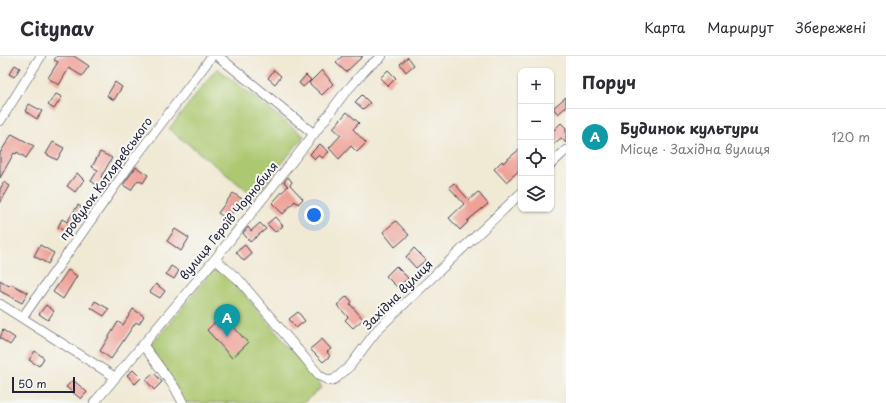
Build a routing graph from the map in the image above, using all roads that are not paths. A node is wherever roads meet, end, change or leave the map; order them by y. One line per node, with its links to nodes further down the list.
1 (41, 56): 5 (street)
2 (212, 56): 12 (street, провулок Котляревського)
3 (218, 56): 6 (street)
4 (382, 56): 6 (street, вулиця Героїв Чорнобиля)
5 (0, 120)
6 (314, 134): 10 (street, вулиця Героїв Чорнобиля)
7 (566, 150): 8 (street)
8 (554, 161)
9 (518, 196): 10 (street, Західна вулиця)
10 (215, 259): 13 (street, вулиця Героїв Чорнобиля)
11 (0, 304): 12 (street)
12 (22, 318): 14 (street)
13 (143, 346): 14 (street, вулиця Героїв Чорнобиля); 16 (street)
14 (115, 377): 15 (street, вулиця Героїв Чорнобиля)
15 (94, 403)
16 (183, 403)

